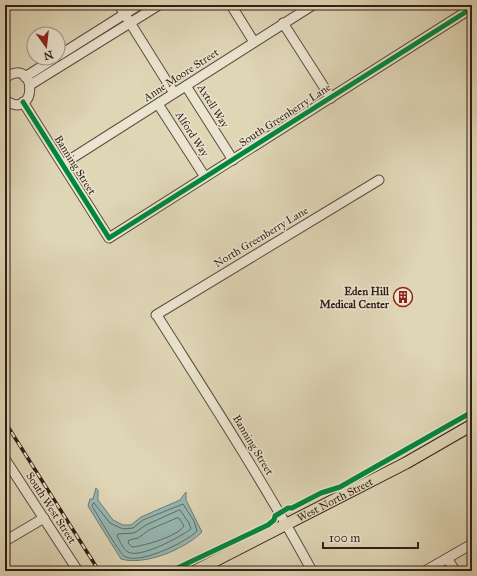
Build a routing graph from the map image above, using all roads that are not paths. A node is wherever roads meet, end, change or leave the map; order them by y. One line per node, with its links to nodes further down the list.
1 (119, 5): 7 (street)
2 (139, 5): 7 (street)
3 (159, 5): 8 (street)
4 (231, 5): 10 (street)
5 (313, 5): 9 (street, Anne Moore Street)
6 (472, 8): 18 (street, South Greenberry Lane)
7 (125, 14): 8 (street); 11 (street)
8 (131, 23): 15 (street); 17 (street)
9 (284, 23): 10 (street, Anne Moore Street); 18 (street)
10 (254, 42): 16 (street, Anne Moore Street)
11 (66, 51)
12 (42, 66): 14 (street)
13 (6, 75): 14 (street)
14 (25, 77): 15 (street)
15 (30, 86): 20 (street)
16 (186, 86): 17 (street, Anne Moore Street); 22 (street, Axtell Way)
17 (174, 93): 21 (street, Anne Moore Street)
18 (331, 98): 22 (street, South Greenberry Lane)
19 (5, 100): 20 (street)
20 (23, 102): 23 (street, Banning Street)
21 (158, 104): 23 (street, Anne Moore Street); 24 (street, Alford Way)
22 (233, 160): 24 (street, South Greenberry Lane)
23 (63, 164): 26 (street, Banning Street)
24 (205, 178): 26 (street, South Greenberry Lane)
25 (379, 180): 27 (street, North Greenberry Lane)
26 (109, 238)
27 (157, 316): 31 (street, Banning Street)
28 (472, 425): 31 (main road, West North Street)
29 (5, 459): 30 (street, South West Street)
30 (44, 518): 32 (street); 35 (street, South West Street)
31 (287, 524): 36 (main road, West North Street); 37 (street, Banning Street)
32 (5, 541)
33 (472, 544): 34 (street)
34 (448, 559): 38 (street); 39 (street)
35 (78, 571)
36 (195, 571)
37 (312, 571)
38 (425, 571)
39 (455, 571)

